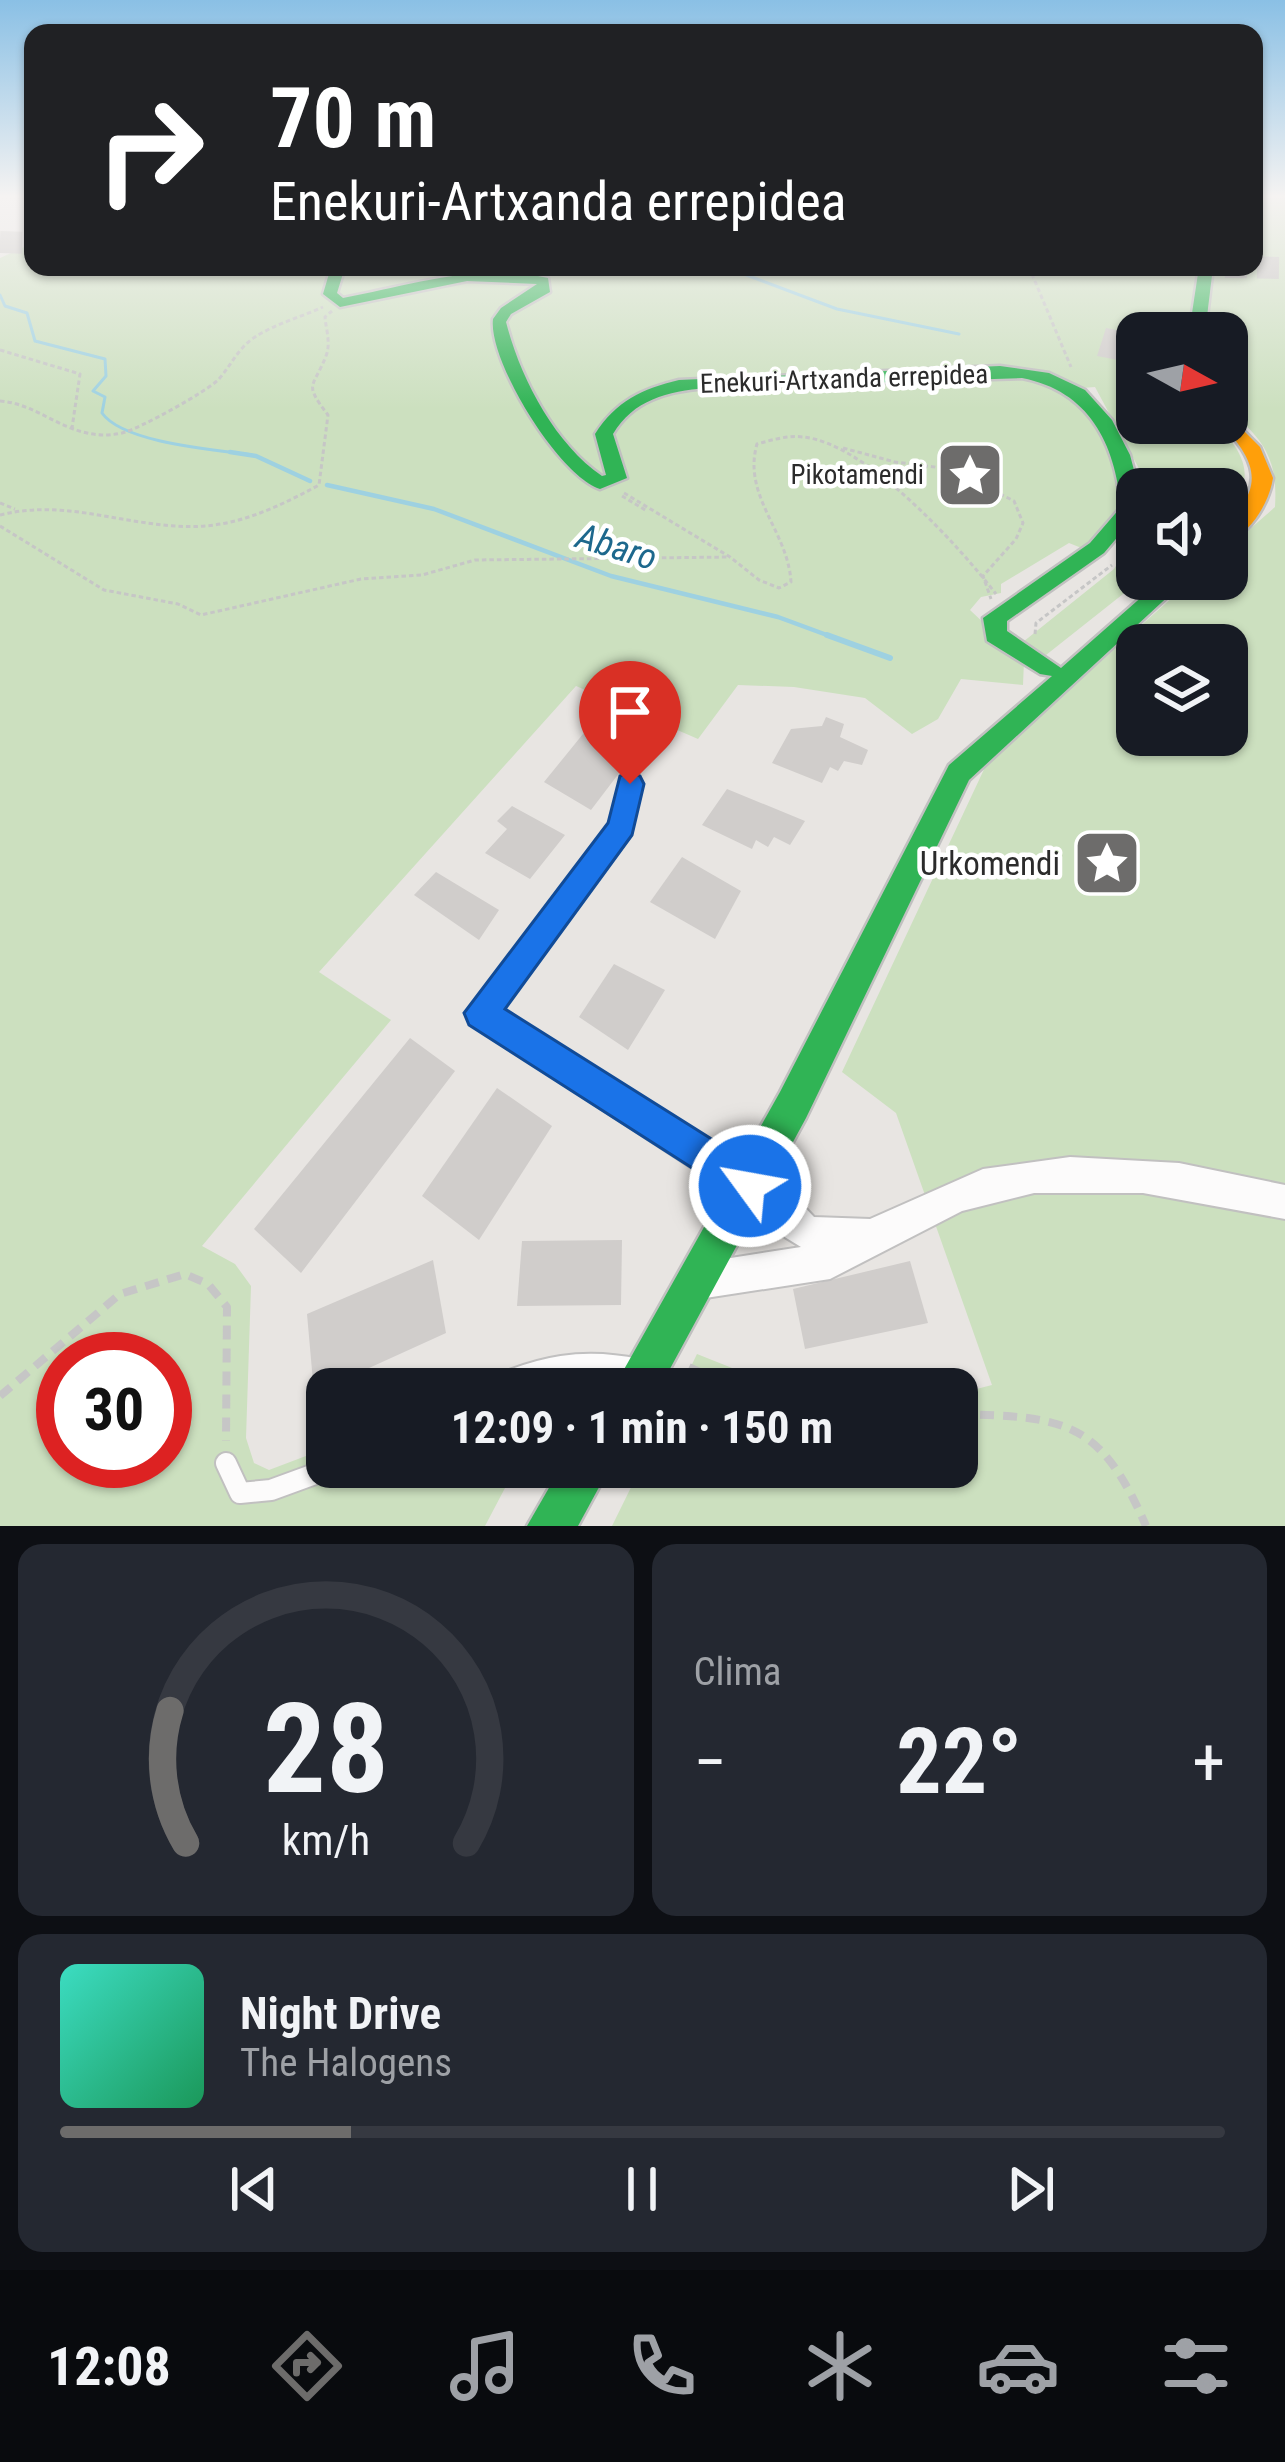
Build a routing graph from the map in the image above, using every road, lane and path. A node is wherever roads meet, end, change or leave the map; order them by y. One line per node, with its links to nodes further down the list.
1 (335, 276): 5 (street)
2 (493, 276): 5 (street, Enekuri-Artxanda errepidea)
3 (513, 276): 23 (street, Enekuri-Artxanda errepidea)
4 (1205, 276): 6 (street)
5 (340, 303): 9 (path); 14 (path)
6 (1200, 312)
7 (0, 350): 9 (path)
8 (0, 401): 9 (path)
9 (72, 428)
10 (1248, 442): 15 (street)
11 (843, 448): 18 (path); 20 (path); 20 (path)
12 (620, 490): 18 (path)
13 (0, 503): 14 (path)
14 (15, 509): 16 (path)
15 (1248, 514)
16 (0, 515)
17 (0, 526): 18 (path)
18 (730, 557)
19 (1116, 559): 23 (path)
20 (982, 576): 22 (path)
21 (1146, 600): 23 (street)
22 (1001, 601)
23 (1052, 663): 25 (street)
24 (630, 784): 25 (street)
25 (755, 1176): 27 (street); 28 (street)
26 (1285, 1202): 27 (street)
27 (871, 1237): 28 (street)
28 (699, 1281): 31 (street)
29 (551, 1368): 30 (lane)
30 (634, 1368)
31 (648, 1368)
32 (0, 1396): 34 (path)
33 (978, 1414): 38 (path)
34 (226, 1463): 35 (lane)
35 (306, 1477)
36 (574, 1488): 37 (street)
37 (551, 1526)
38 (1146, 1526)

